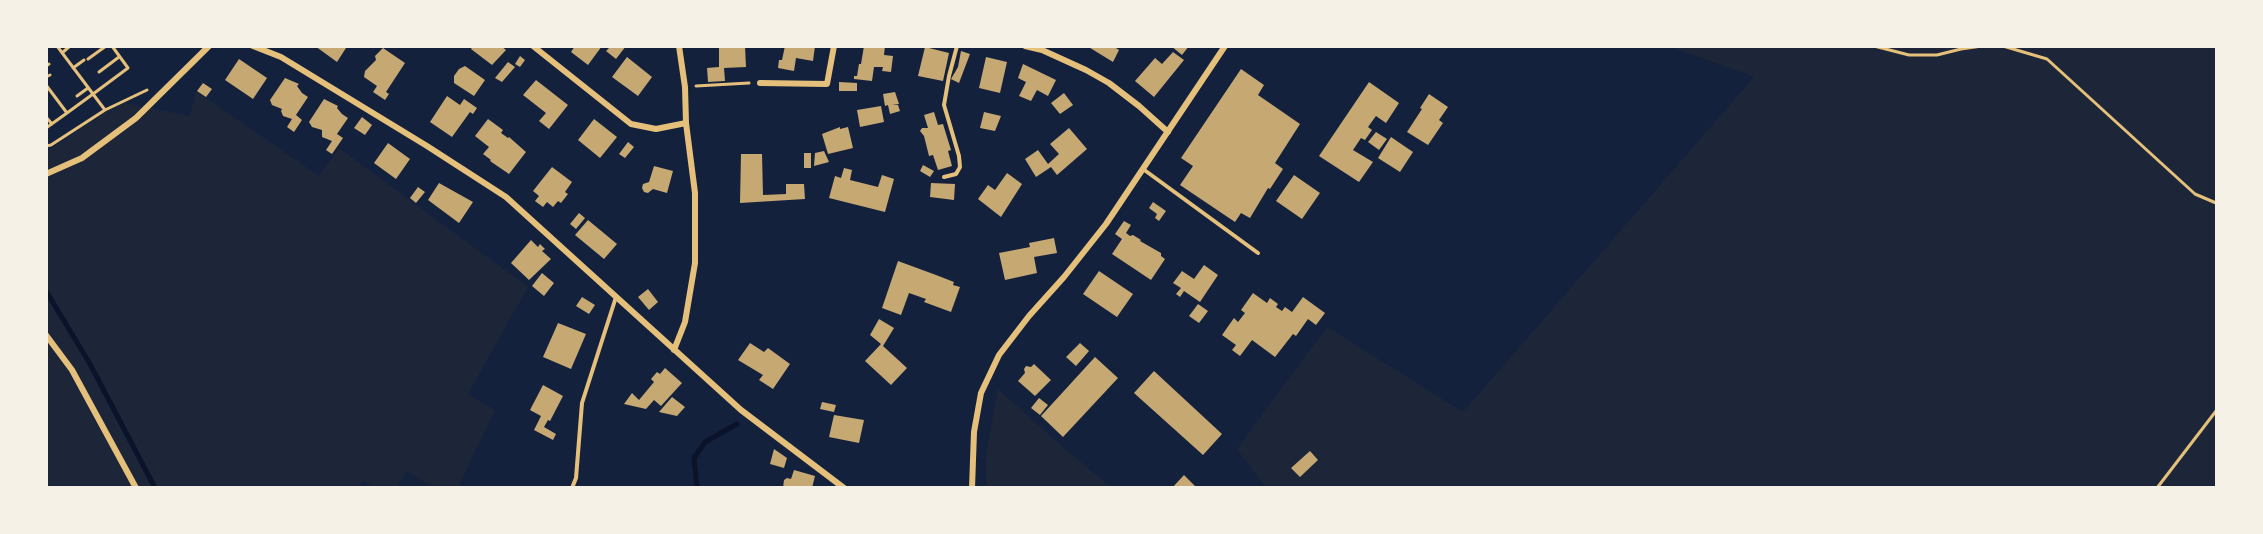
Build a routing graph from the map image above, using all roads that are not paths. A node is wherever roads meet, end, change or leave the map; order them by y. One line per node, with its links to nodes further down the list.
1 (209, 46): 13 (street)
2 (253, 46): 16 (street)
3 (532, 46): 10 (street)
4 (679, 46): 10 (street)
5 (834, 46): 9 (street)
6 (957, 46): 14 (lane)
7 (1025, 46): 11 (street)
8 (1225, 46): 11 (street)
9 (760, 83)
10 (686, 123): 18 (street)
11 (1168, 132): 12 (street)
12 (1143, 169): 15 (lane); 22 (street)
13 (46, 174)
14 (944, 177)
15 (1258, 254)
16 (616, 297): 18 (street); 20 (lane)
17 (46, 335): 19 (street)
18 (674, 350): 21 (street)
19 (136, 488)
20 (572, 488)
21 (844, 488)
22 (972, 488)

